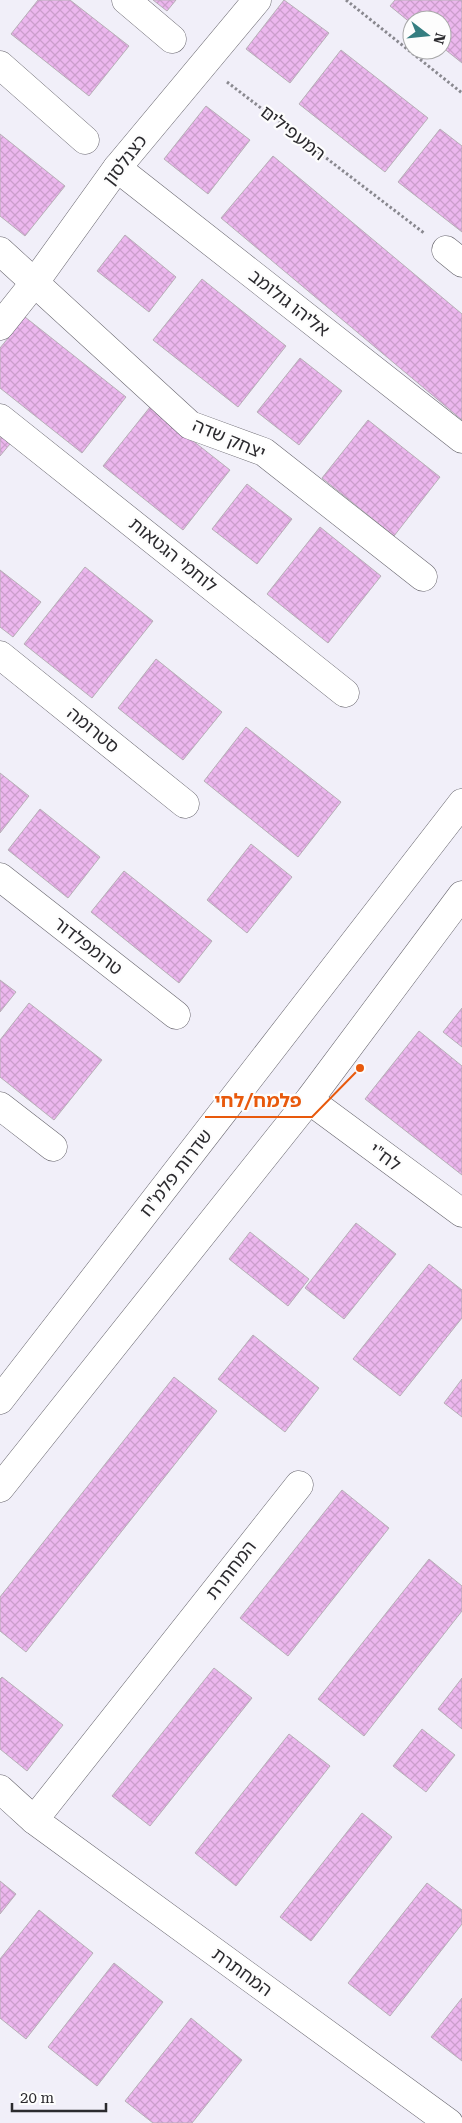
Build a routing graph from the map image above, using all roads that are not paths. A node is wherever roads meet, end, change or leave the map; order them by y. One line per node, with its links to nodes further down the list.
1 (126, 0): 3 (street)
2 (257, 0): 6 (street, כצנלסון)
3 (172, 39)
4 (0, 65): 5 (street)
5 (85, 140)
6 (117, 168): 8 (street, כצנלסון); 11 (street, אליהו גולומב)
7 (0, 251): 8 (street, יצחק שדה)
8 (36, 282): 9 (street, כצנלסון); 12 (street, יצחק שדה)
9 (0, 326)
10 (0, 418): 14 (street, לוחמי הגטאות)
11 (462, 439)
12 (422, 577)
13 (0, 655): 16 (street, סטרומה)
14 (345, 693)
15 (462, 803): 24 (street, שדרות פלמ"ח)
16 (186, 804)
17 (0, 877): 19 (street, טרומפלדור)
18 (462, 895): 20 (street)
19 (176, 1015)
20 (309, 1100): 23 (street, לח"י); 26 (street)
21 (0, 1106): 22 (street)
22 (54, 1147)
23 (462, 1213)
24 (0, 1400)
25 (298, 1485): 28 (street, המחתרת)
26 (0, 1488)
27 (0, 1788): 28 (street, המחתרת)
28 (34, 1820): 29 (street, המחתרת)
29 (449, 2123)

